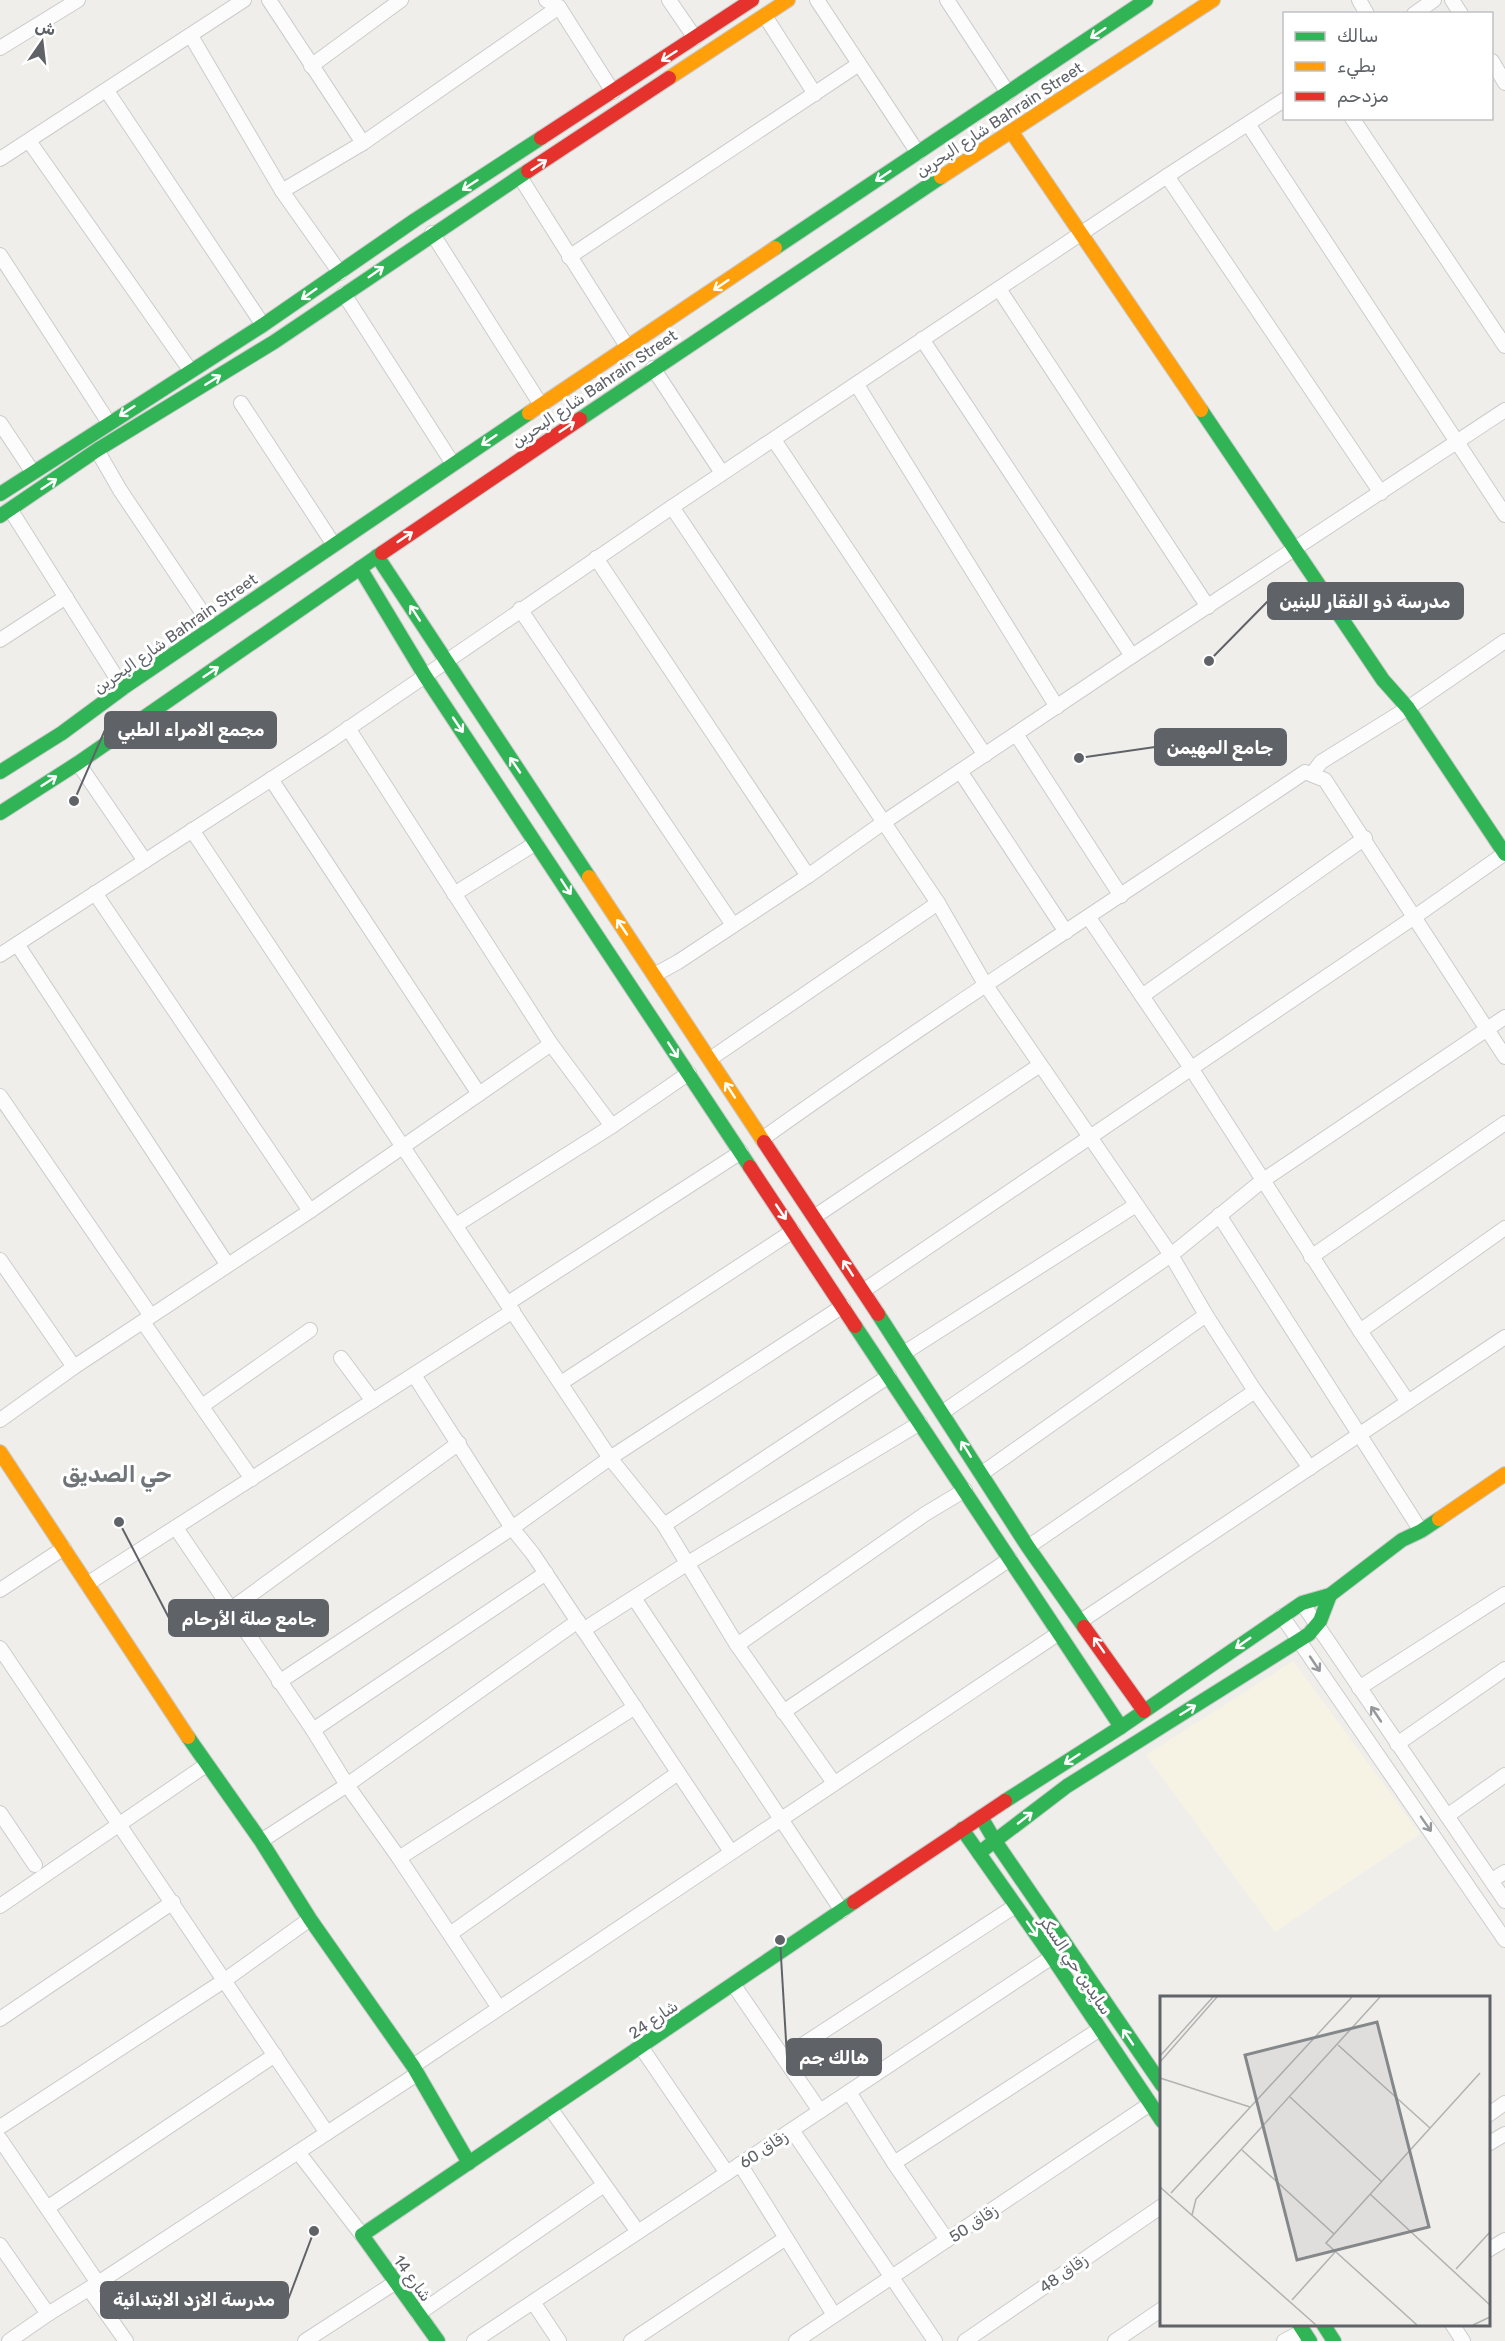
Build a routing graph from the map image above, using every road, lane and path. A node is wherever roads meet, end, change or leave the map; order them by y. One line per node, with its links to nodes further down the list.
1 (78, 0): 19 (street)
2 (244, 0): 17 (street)
3 (269, 0): 22 (street)
4 (401, 0): 22 (street)
5 (546, 0): 14 (street)
6 (669, 0): 18 (street)
7 (752, 0): 18 (street)
8 (788, 0): 16 (street)
9 (817, 0): 20 (street)
10 (1146, 0): 26 (street, شارع البحرين Bahrain Street, one-way to 26)
11 (1213, 0): 31 (street, شارع البحرين Bahrain Street)
12 (1434, 0): 15 (street)
13 (954, 2): 26 (street)
14 (560, 8): 25 (street); 33 (street)
15 (1417, 12)
16 (765, 16): 27 (street); 37 (street, one-way to 16)
17 (191, 36): 24 (street); 38 (street)
18 (695, 39): 25 (street, one-way to 25)
19 (0, 48)
20 (860, 64): 27 (street); 34 (street)
21 (1493, 65): 23 (street)
22 (311, 66): 33 (street)
23 (1505, 82)
24 (107, 90): 32 (street); 47 (street)
25 (613, 92): 44 (street, one-way to 44)
26 (1008, 93): 34 (street, شارع البحرين Bahrain Street)
27 (815, 94): 43 (street)
28 (1283, 101): 30 (street)
29 (1353, 120): 49 (street)
30 (1248, 124): 36 (street); 62 (street)
31 (1011, 131): 39 (street, شارع البحرين Bahrain Street); 40 (street)
32 (29, 141): 35 (street); 52 (street)
33 (363, 143): 38 (street)
34 (918, 153): 39 (street, شارع البحرين Bahrain Street, one-way to 39)
35 (0, 159)
36 (1167, 176): 40 (street); 67 (street)
37 (520, 177): 41 (street); 43 (street)
38 (282, 191): 44 (street)
39 (832, 230): 50 (street, شارع البحرين Bahrain Street, one-way to 50); 51 (street, شارع البحرين Bahrain Street)
40 (1081, 232): 45 (street); 73 (street)
41 (432, 233): 46 (street, one-way to 41); 56 (street)
42 (0, 255): 60 (street)
43 (569, 257): 50 (street)
44 (340, 273): 47 (street, one-way to 47)
45 (999, 289): 48 (street); 78 (street)
46 (344, 294): 58 (street, one-way to 46); 64 (street)
47 (263, 325): 52 (street)
48 (922, 339): 53 (street); 83 (street)
49 (1505, 346)
50 (628, 348): 56 (street, شارع البحرين Bahrain Street)
51 (653, 368): 66 (street); 74 (street, شارع البحرين Bahrain Street, one-way to 51)
52 (190, 370): 54 (street)
53 (857, 385): 61 (street); 87 (street)
54 (148, 398): 58 (street); 60 (street, one-way to 60)
55 (241, 403): 72 (street)
56 (541, 405): 64 (street, شارع البحرين Bahrain Street, one-way to 64)
57 (1505, 410): 62 (street)
58 (158, 412): 63 (street)
59 (0, 423): 65 (street)
60 (109, 423): 65 (street)
61 (774, 440): 66 (street); 91 (street)
62 (1457, 442): 67 (street); 71 (street)
63 (97, 450): 70 (street, one-way to 63); 80 (street)
64 (453, 464): 72 (street, شارع البحرين Bahrain Street)
65 (32, 471): 68 (street)
66 (722, 473): 69 (street)
67 (1381, 493): 73 (street)
68 (0, 494)
69 (672, 507): 75 (street); 98 (street)
70 (5, 513): 77 (street)
71 (1505, 515)
72 (334, 545): 80 (street, شارع البحرين Bahrain Street)
73 (1294, 550): 78 (street); 88 (street)
74 (377, 556): 76 (street, شارع البحرين Bahrain Street); 84 (street, one-way to 74)
75 (596, 558): 79 (street); 104 (street)
76 (360, 568): 85 (street); 92 (street, شارع البحرين Bahrain Street, one-way to 76)
77 (66, 597): 81 (street); 86 (street)
78 (1208, 607): 83 (street)
79 (520, 609): 84 (street); 111 (street)
80 (212, 627): 86 (street, شارع البحرين Bahrain Street)
81 (0, 640)
82 (1502, 648): 88 (street)
83 (1132, 656): 87 (street)
84 (447, 663): 85 (street); 115 (street, one-way to 84)
85 (425, 676): 89 (street); 101 (street, one-way to 101)
86 (123, 688): 94 (street, شارع البحرين Bahrain Street)
87 (1057, 707): 90 (street)
88 (1408, 708): 95 (street); 102 (street)
89 (348, 728): 96 (street); 106 (street)
90 (1016, 734): 91 (street); 107 (street)
91 (985, 755): 93 (street)
92 (78, 763): 97 (street, شارع البحرين Bahrain Street, one-way to 92); 103 (street)
93 (960, 771): 98 (street); 112 (street)
94 (0, 772)
95 (1312, 774): 100 (street); 107 (street)
96 (271, 779): 99 (street); 126 (street)
97 (2, 808)
98 (884, 822): 104 (street); 108 (street)
99 (192, 830): 103 (street); 132 (street)
100 (1365, 838): 110 (street); 117 (street)
101 (536, 843): 106 (street); 125 (street, one-way to 125)
102 (1505, 854): 110 (street)
103 (145, 861): 105 (street)
104 (808, 876): 111 (street)
105 (95, 893): 113 (street); 136 (street)
106 (454, 894): 120 (street)
107 (1121, 896): 109 (street)
108 (938, 903): 116 (street); 122 (street)
109 (1089, 918): 112 (street); 117 (street)
110 (1413, 918): 119 (street); 124 (street)
111 (733, 925): 115 (street)
112 (1066, 932): 116 (street)
113 (17, 944): 114 (street); 145 (street)
114 (0, 955)
115 (654, 975): 122 (street)
116 (985, 984): 123 (street); 131 (street)
117 (1142, 996): 124 (street)
118 (1505, 1017): 119 (street)
119 (1487, 1029): 121 (street); 134 (street)
120 (552, 1044): 126 (street); 129 (street)
121 (1505, 1057)
122 (710, 1059): 131 (street, one-way to 122)
123 (1040, 1065): 130 (street); 138 (street)
124 (1191, 1068): 130 (street); 134 (street)
125 (688, 1073): 129 (street); 133 (street)
126 (479, 1094): 132 (street)
127 (0, 1096): 150 (street)
128 (1505, 1123): 143 (street)
129 (612, 1126): 139 (street)
130 (1089, 1136): 135 (street); 146 (street)
131 (762, 1139): 138 (street)
132 (404, 1147): 136 (street); 139 (street)
133 (741, 1152): 141 (street, one-way to 141); 148 (street)
134 (1262, 1181): 137 (street); 143 (street)
135 (1136, 1205): 142 (street); 156 (street)
136 (310, 1211): 145 (street)
137 (1220, 1215): 142 (street); 169 (street)
138 (814, 1217): 146 (street, one-way to 138)
139 (456, 1225): 148 (street)
140 (1505, 1227): 153 (street)
141 (793, 1231): 147 (street); 161 (street)
142 (1171, 1256): 149 (street); 166 (street)
143 (1311, 1257): 153 (street)
144 (0, 1260): 158 (street)
145 (227, 1264): 150 (street)
146 (863, 1291): 151 (street)
147 (843, 1306): 154 (street); 172 (street)
148 (510, 1307): 159 (street); 161 (street)
149 (1206, 1315): 162 (street); 174 (street)
150 (147, 1319): 158 (street); 165 (street)
151 (882, 1321): 154 (street); 156 (street)
152 (310, 1330): 165 (street)
153 (1359, 1331): 164 (street)
154 (861, 1334): 160 (street)
155 (1505, 1337): 164 (street)
156 (904, 1353): 166 (street)
157 (341, 1358): 163 (street)
158 (74, 1367): 167 (street)
159 (414, 1375): 163 (street); 170 (street)
160 (889, 1376): 168 (street); 178 (street)
161 (561, 1383): 172 (street)
162 (1255, 1391): 173 (street); 182 (street)
163 (373, 1401): 176 (street)
164 (1408, 1402): 169 (street)
165 (202, 1406): 176 (street)
166 (943, 1412): 174 (street, one-way to 166)
167 (0, 1419)
168 (920, 1423): 177 (street); 185 (street)
169 (1360, 1434): 173 (street); 181 (street)
170 (459, 1443): 180 (street); 193 (street)
171 (0, 1452): 183 (street)
172 (610, 1458): 178 (street); 180 (street)
173 (1310, 1468): 195 (street)
174 (981, 1474): 182 (street)
175 (1505, 1474): 181 (street)
176 (252, 1479): 179 (street)
177 (965, 1490): 184 (street); 200 (street)
178 (664, 1526): 185 (street)
179 (176, 1528): 187 (street); 193 (street)
180 (512, 1528): 186 (street); 204 (street)
181 (1421, 1531): 190 (street)
182 (1029, 1547): 195 (street)
183 (64, 1548): 187 (street); 188 (street)
184 (1010, 1559): 198 (street); 209 (street)
185 (688, 1563): 191 (street); 200 (street)
186 (546, 1573): 196 (street); 211 (street)
187 (87, 1584): 213 (street)
188 (0, 1590)
189 (1505, 1594): 205 (street)
190 (1330, 1595): 192 (street, شارع 24); 197 (street)
191 (634, 1598): 196 (street); 221 (street)
192 (1302, 1603): 194 (street, شارع 24); 197 (street)
193 (231, 1609): 204 (street)
194 (1282, 1616): 199 (street); 208 (street, شارع 24, one-way to 208)
195 (1081, 1621): 203 (street, one-way to 195)
196 (581, 1626): 207 (street); 217 (street)
197 (1317, 1626): 199 (street); 205 (street)
198 (1059, 1633): 206 (street); 216 (street)
199 (1300, 1641): 225 (street, one-way to 199); 239 (street, one-way to 239)
200 (737, 1645): 209 (street)
201 (0, 1648): 222 (street)
202 (1505, 1669): 212 (street)
203 (1123, 1680): 206 (street); 208 (street)
204 (279, 1682): 211 (street)
205 (1359, 1688): 212 (street, one-way to 205)
206 (1101, 1696): 210 (street)
207 (634, 1707): 214 (street); 228 (street)
208 (1144, 1711): 210 (street, شارع 24)
209 (783, 1712): 216 (street)
210 (1121, 1727): 220 (street, شارع 24, one-way to 220)
211 (313, 1730): 217 (street)
212 (1397, 1744): 219 (street)
213 (206, 1765): 222 (street); 224 (street)
214 (678, 1773): 226 (street); 238 (street)
215 (1505, 1775): 219 (street)
216 (834, 1784): 221 (street)
217 (346, 1785): 224 (street); 228 (street)
218 (0, 1813): 229 (street)
219 (1447, 1816): 231 (street)
220 (981, 1817): 223 (street, شارع 24); 225 (street, سايدين حي السكر)
221 (781, 1819): 226 (street); 236 (street)
222 (121, 1825): 233 (street); 234 (street)
223 (962, 1829): 227 (street, سايدين حي السكر); 236 (street, شارع 24)
224 (261, 1841): 237 (street)
225 (995, 1841): 227 (street); 250 (street, سايدين حي السكر, one-way to 225)
226 (731, 1852): 243 (street)
227 (979, 1853): 235 (street, سايدين حي السكر)
228 (399, 1858): 238 (street)
229 (35, 1865)
230 (1505, 1872): 231 (street)
231 (1492, 1880): 232 (street)
232 (1505, 1900)
233 (172, 1902): 241 (street); 244 (street)
234 (0, 1906)
235 (1015, 1906): 240 (street, سايدين حي السكر, one-way to 240); 248 (street)
236 (842, 1911): 242 (street, شارع 24)
237 (310, 1918): 241 (street); 249 (street)
238 (450, 1934): 243 (street)
239 (1505, 1941)
240 (1052, 1957): 245 (street, سايدين حي السكر); 251 (street, زقاق 60)
241 (225, 1980): 247 (street); 258 (street)
242 (733, 1984): 246 (street, شارع 24); 248 (street)
243 (499, 2008): 249 (street)
244 (0, 2019)
245 (1100, 2029): 253 (street, سايدين حي السكر); 266 (street)
246 (641, 2046): 254 (street, شارع 24); 268 (street)
247 (275, 2055): 260 (street); 271 (street)
248 (784, 2057): 255 (street)
249 (415, 2070): 260 (street); 265 (street)
250 (1160, 2084)
251 (849, 2092): 255 (street, زقاق 60); 266 (street)
252 (1505, 2103): 256 (street)
253 (1150, 2104): 257 (street, سايدين حي السكر); 275 (street, زقاق 50)
254 (550, 2108): 265 (street, شارع 24); 269 (street)
255 (820, 2111): 259 (street, زقاق 60)
256 (1490, 2114)
257 (1160, 2119)
258 (0, 2127)
259 (792, 2130): 267 (street, زقاق 60); 279 (street)
260 (327, 2133): 264 (street)
261 (1505, 2134): 263 (street)
262 (0, 2139): 271 (street)
263 (1490, 2143)
264 (298, 2152): 273 (street); 281 (street)
265 (469, 2163): 273 (street, شارع 24)
266 (894, 2163): 275 (street)
267 (740, 2164): 268 (street, زقاق 60); 274 (street)
268 (727, 2173): 272 (street, زقاق 60)
269 (604, 2185): 272 (street); 285 (street)
270 (1160, 2207): 299 (street, زقاق 48)
271 (47, 2208): 281 (street)
272 (638, 2232): 282 (street, زقاق 60)
273 (362, 2235): 280 (street, شارع 14)
274 (786, 2238): 286 (street); 296 (street)
275 (947, 2240): 279 (street, زقاق 50)
276 (1505, 2240): 278 (street)
277 (0, 2245): 284 (street)
278 (1490, 2249)
279 (891, 2277): 286 (street, زقاق 50); 298 (street)
280 (396, 2282): 285 (street, شارع 14); 292 (street)
281 (94, 2286): 284 (street); 291 (street)
282 (533, 2302): 294 (street, زقاق 60); 295 (street)
283 (1160, 2310): 300 (street)
284 (48, 2314): 290 (street)
285 (418, 2314): 293 (street, شارع 14)
286 (834, 2315): 297 (street, زقاق 50)
287 (1324, 2326): 302 (street)
288 (1453, 2326): 303 (street)
289 (1304, 2332): 301 (street)
290 (9, 2341)
291 (126, 2341)
292 (305, 2341)
293 (438, 2341)
294 (474, 2341)
295 (559, 2341)
296 (631, 2341)
297 (796, 2341)
298 (935, 2341)
299 (965, 2341)
300 (1115, 2341)
301 (1284, 2341)
302 (1334, 2341)
303 (1462, 2341)

